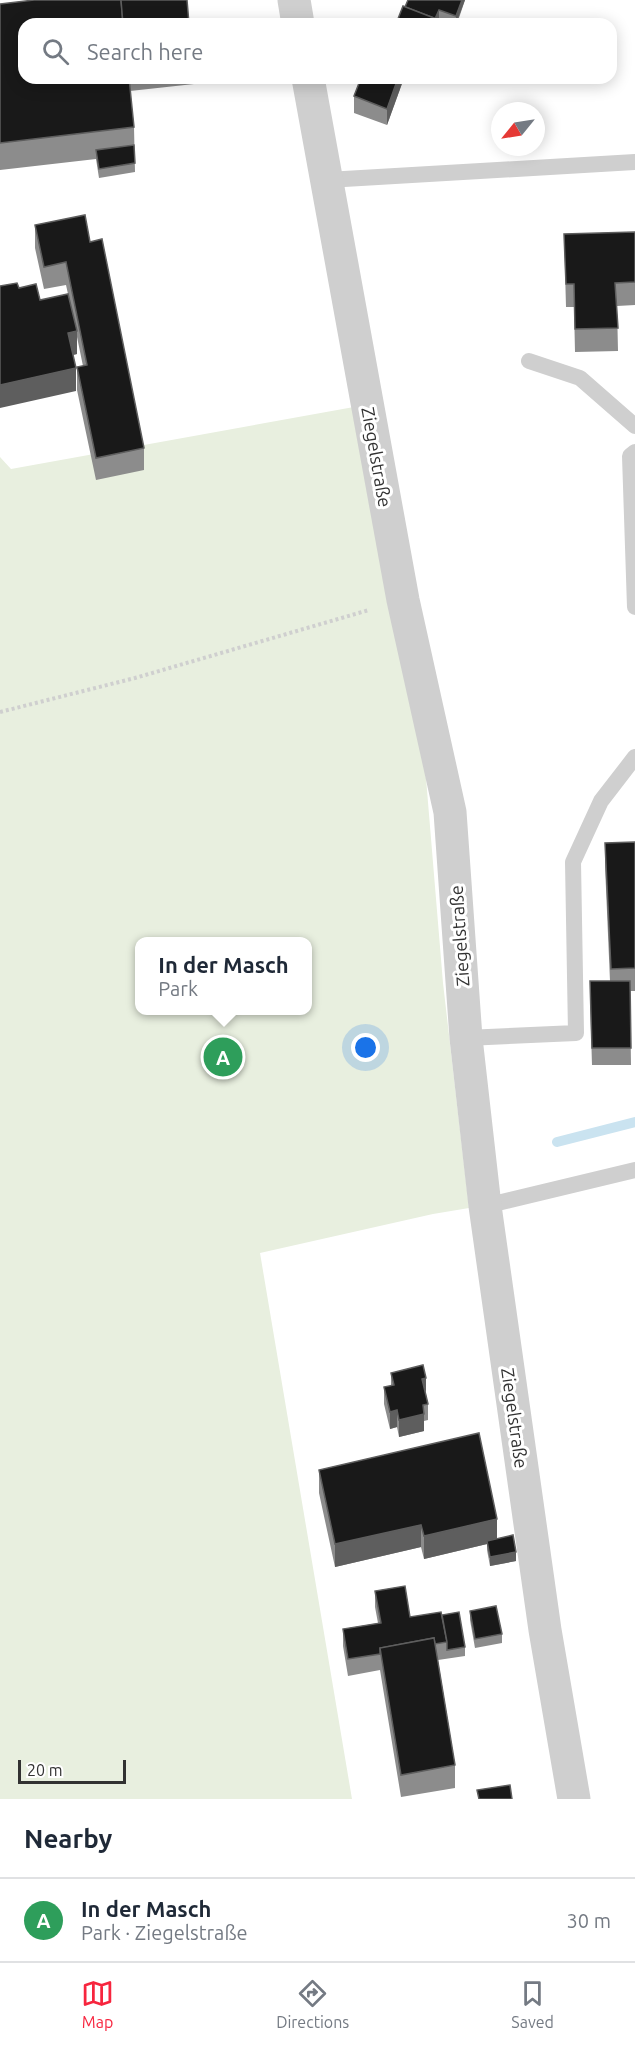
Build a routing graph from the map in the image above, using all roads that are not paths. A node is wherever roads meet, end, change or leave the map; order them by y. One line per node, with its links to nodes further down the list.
1 (294, 0): 2 (street)
2 (297, 18)
3 (309, 84): 5 (street, Ziegelstraße)
4 (635, 162): 5 (lane)
5 (327, 180): 11 (street, Ziegelstraße)
6 (529, 361): 7 (lane)
7 (635, 426)
8 (635, 452): 9 (lane)
9 (635, 607)
10 (635, 756): 11 (lane)
11 (466, 1038): 13 (street, Ziegelstraße)
12 (635, 1170): 13 (lane)
13 (485, 1206): 14 (street, Ziegelstraße)
14 (574, 1799)

